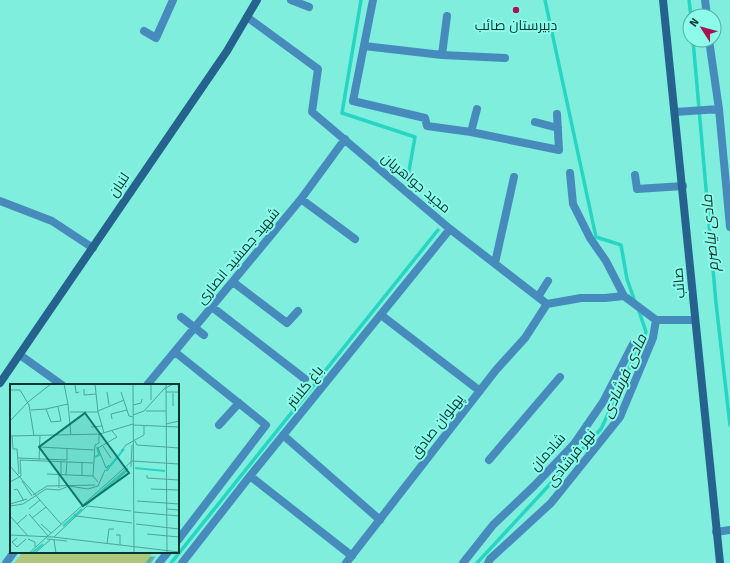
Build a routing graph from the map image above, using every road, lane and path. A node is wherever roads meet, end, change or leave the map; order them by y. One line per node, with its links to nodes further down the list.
1 (173, 0): 9 (street)
2 (256, 0): 8 (main road, لنبان)
3 (291, 0): 6 (street)
4 (373, 0): 10 (street)
5 (663, 0): 16 (main road, صائب)
6 (309, 7)
7 (447, 16): 12 (street)
8 (247, 17): 21 (street, مجید جواهریان); 31 (main road, لنبان)
9 (144, 31)
10 (364, 46): 12 (street); 20 (street)
11 (710, 48): 14 (street)
12 (442, 55): 13 (street)
13 (505, 58)
14 (715, 109): 16 (street); 28 (street)
15 (478, 110): 20 (street)
16 (675, 112): 25 (main road, صائب)
17 (558, 114): 19 (street)
18 (535, 122): 19 (street)
19 (558, 128): 20 (street)
20 (471, 132)
21 (345, 139): 26 (street, شهید جمشید انصاری); 29 (street, مجید جواهریان)
22 (570, 173): 35 (street)
23 (635, 175): 25 (street)
24 (514, 177): 32 (street)
25 (683, 186): 43 (main road, صائب)
26 (301, 199): 30 (street); 34 (street, شهید جمشید انصاری)
27 (0, 201): 31 (street)
28 (730, 227)
29 (450, 229): 32 (street, مجید جواهریان); 40 (street, باغ کلانتر)
30 (355, 239)
31 (93, 248): 48 (main road, لنبان)
32 (495, 264): 36 (street, مجید جواهریان)
33 (548, 281): 36 (street)
34 (233, 282): 38 (street, شهید جمشید انصاری); 39 (street)
35 (624, 296): 37 (street); 42 (street)
36 (538, 297): 37 (street, مجید جواهریان)
37 (547, 304): 54 (street, پهلوان صادق)
38 (212, 306): 44 (street, شهید جمشید انصاری); 50 (street)
39 (298, 311)
40 (381, 315): 54 (street); 57 (street, باغ کلانتر)
41 (181, 317): 44 (street)
42 (656, 320): 43 (street); 73 (street, نهر فرشادی)
43 (695, 320): 62 (main road, صائب)
44 (195, 328): 45 (street); 47 (street, شهید جمشید انصاری)
45 (204, 334)
46 (633, 344): 72 (street, شادمان)
47 (175, 352): 53 (street, شهید جمشید انصاری); 55 (street)
48 (20, 355): 51 (main road, لنبان); 52 (street)
49 (560, 377): 58 (street)
50 (305, 379)
51 (0, 383)
52 (61, 384)
53 (148, 384)
54 (480, 391): 60 (street, پهلوان صادق)
55 (239, 403): 56 (street); 63 (street)
56 (219, 425)
57 (283, 435): 59 (street, باغ کلانتر); 60 (street)
58 (489, 460)
59 (250, 476): 66 (street); 70 (street, باغ کلانتر)
60 (380, 520): 66 (street, پهلوان صادق)
61 (730, 530): 62 (street)
62 (716, 532): 74 (main road, صائب)
63 (179, 539)
64 (13, 553): 68 (street)
65 (167, 553): 69 (street)
66 (352, 556): 71 (street, پهلوان صادق)
67 (0, 558): 68 (street)
68 (6, 563)
69 (159, 563)
70 (182, 563)
71 (346, 563)
72 (463, 563)
73 (488, 563)
74 (720, 563)

